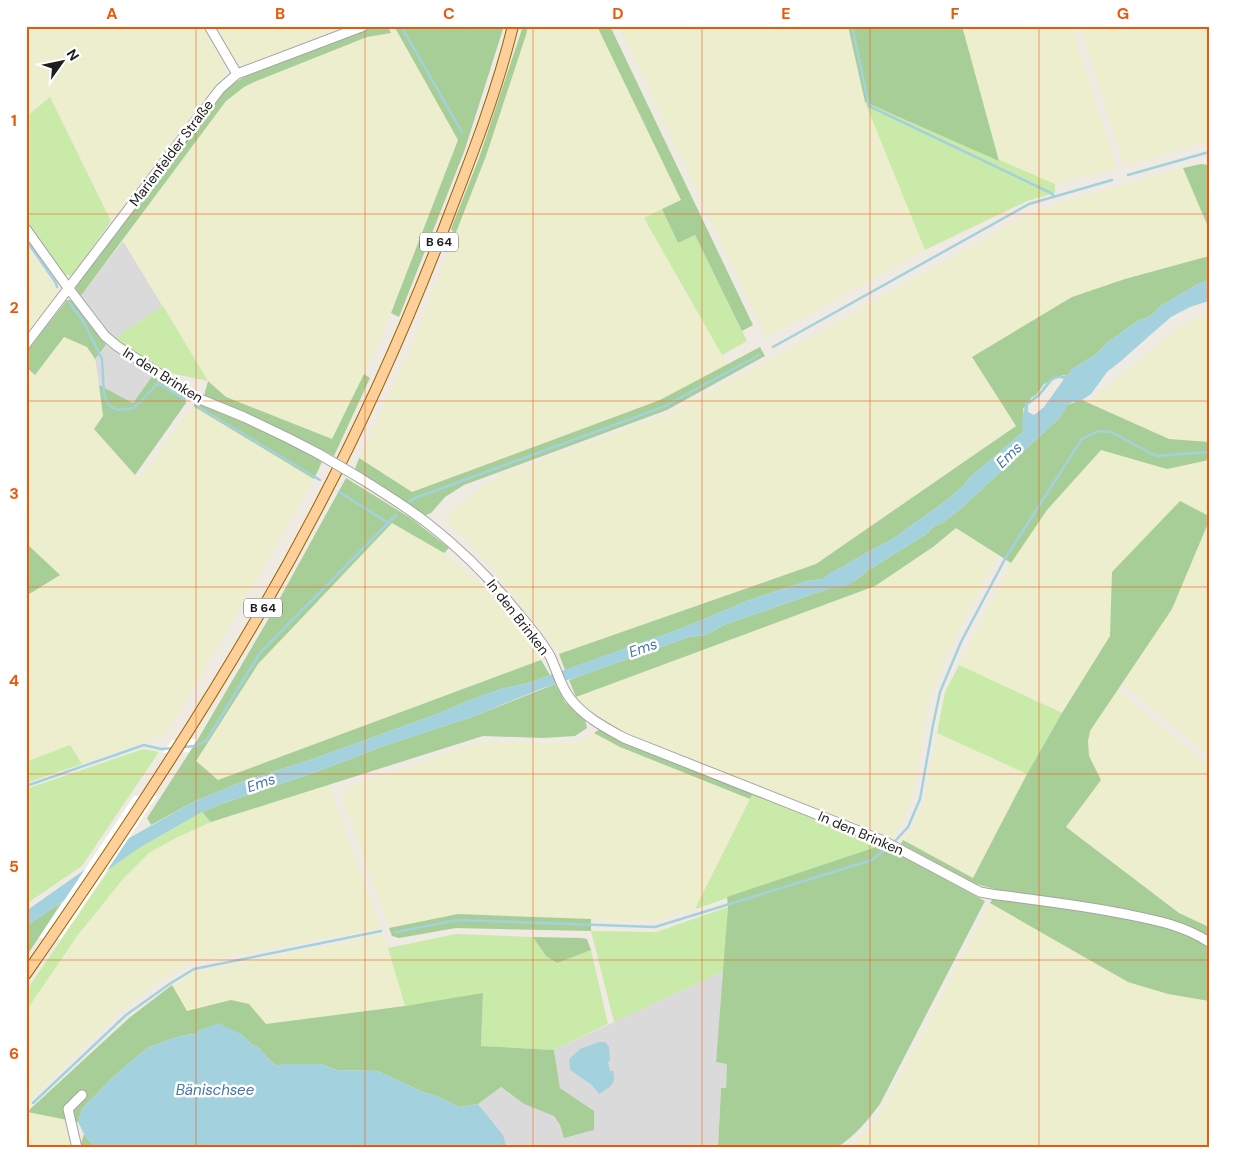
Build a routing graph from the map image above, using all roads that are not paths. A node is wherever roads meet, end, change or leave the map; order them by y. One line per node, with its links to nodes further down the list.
1 (209, 26): 4 (street)
2 (364, 26): 4 (street, Marienfelder Straße)
3 (513, 26): 9 (main road, B 64)
4 (237, 74): 6 (street, Marienfelder Straße)
5 (26, 229): 6 (street, In den Brinken)
6 (69, 289): 7 (street, Marienfelder Straße); 8 (street, In den Brinken, bridge)
7 (26, 344)
8 (1209, 942)
9 (26, 974)
10 (82, 1095): 11 (street)
11 (76, 1148)

